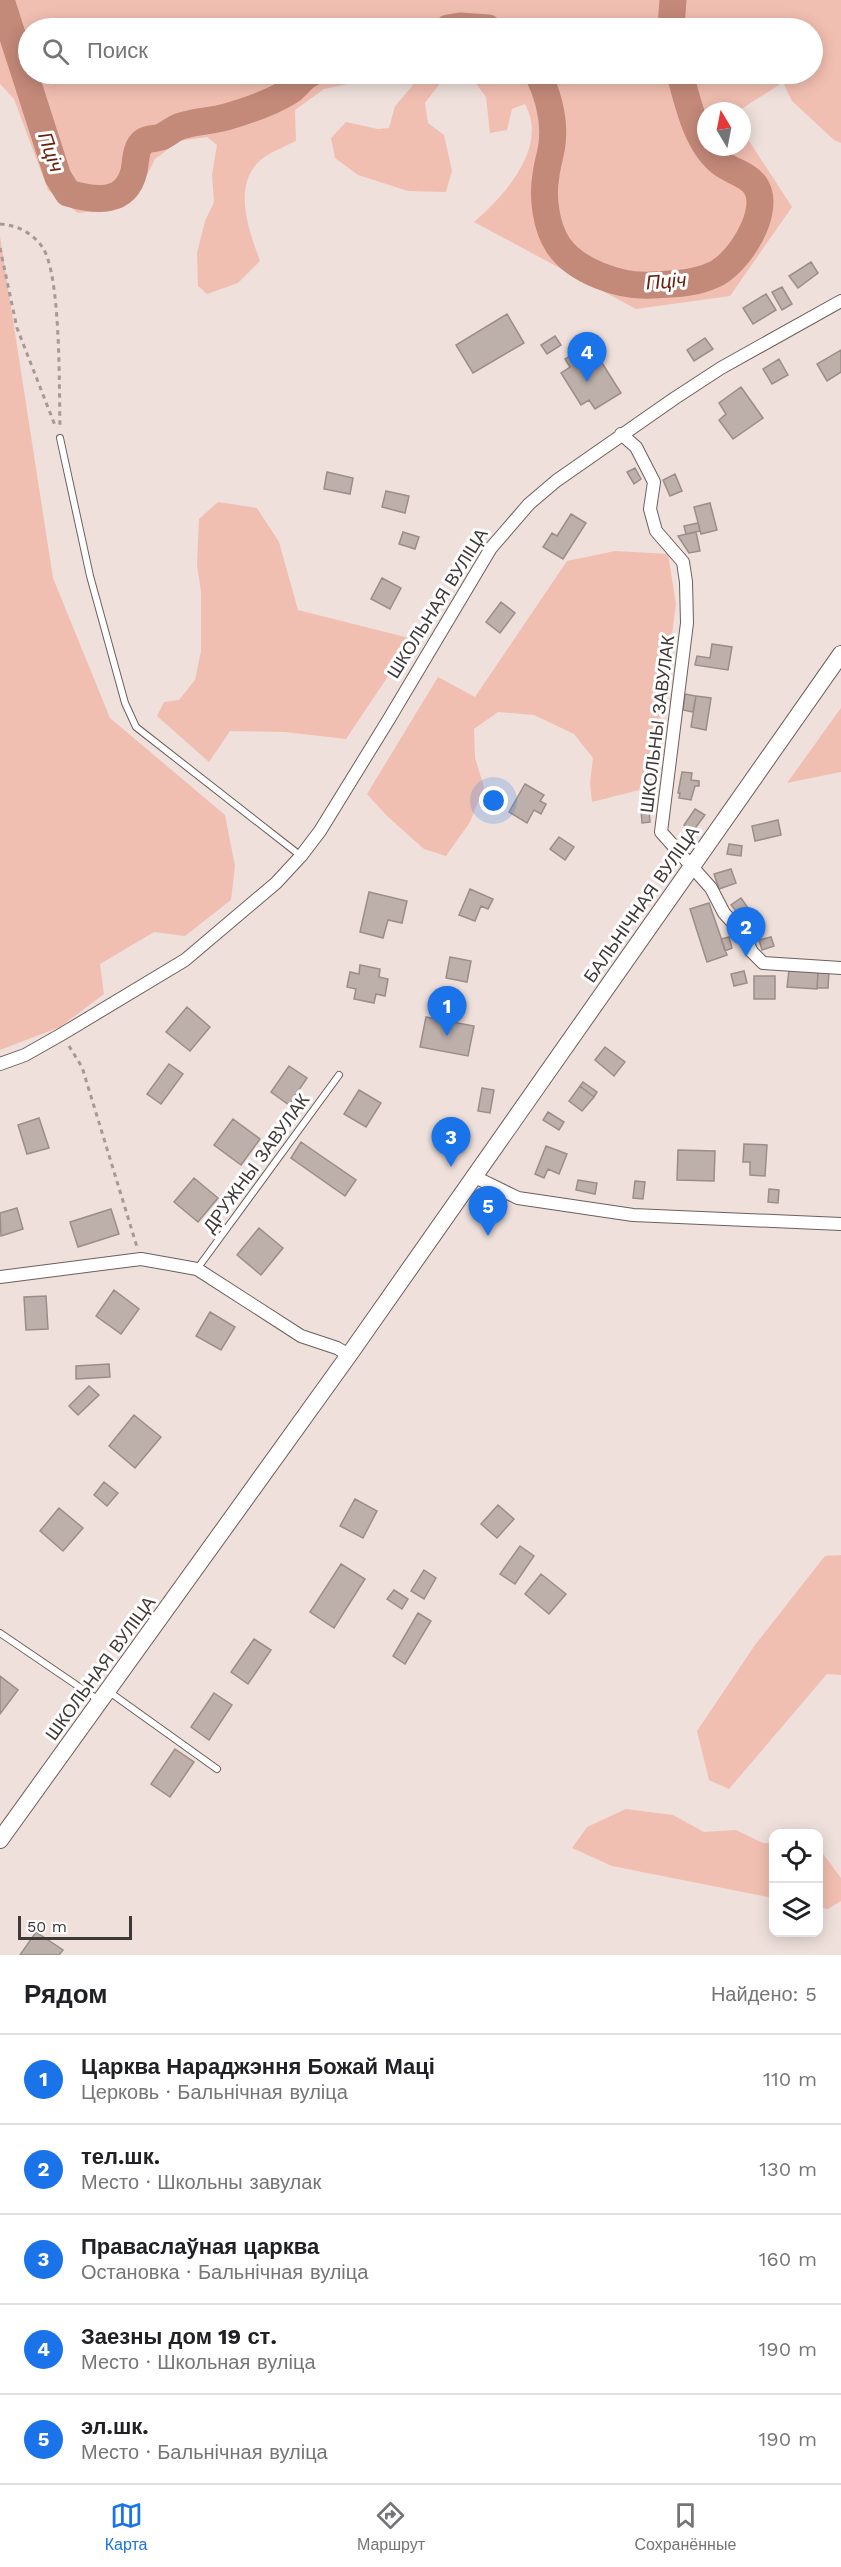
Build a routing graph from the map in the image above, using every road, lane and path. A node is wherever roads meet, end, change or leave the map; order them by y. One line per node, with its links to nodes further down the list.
1 (0, 224): 5 (path)
2 (0, 248): 5 (path)
3 (841, 302): 4 (street, ШКОЛЬНАЯ ВУЛІЦА)
4 (621, 434): 7 (street, ШКОЛЬНАЯ ВУЛІЦА); 8 (street, ШКОЛЬНЫ ЗАВУЛАК)
5 (60, 438): 7 (lane)
6 (841, 654): 8 (street, БАЛЬНІЧНАЯ ВУЛІЦА)
7 (302, 856): 10 (street, ШКОЛЬНАЯ ВУЛІЦА)
8 (691, 865): 9 (street, ШКОЛЬНЫ ЗАВУЛАК); 13 (street, БАЛЬНІЧНАЯ ВУЛІЦА)
9 (841, 968)
10 (62, 1034): 11 (street, ШКОЛЬНАЯ ВУЛІЦА); 15 (path)
11 (0, 1064)
12 (339, 1075): 16 (lane, ДРУЖНЫ ЗАВУЛАК)
13 (473, 1176): 14 (street); 18 (street, БАЛЬНІЧНАЯ ВУЛІЦА)
14 (841, 1224)
15 (141, 1259): 16 (street); 17 (street)
16 (197, 1269): 18 (street)
17 (0, 1277)
18 (349, 1354): 19 (street, БАЛЬНІЧНАЯ ВУЛІЦА)
19 (327, 1384): 21 (street, ШКОЛЬНАЯ ВУЛІЦА)
20 (0, 1633): 21 (lane)
21 (104, 1696): 22 (lane); 23 (street, ШКОЛЬНАЯ ВУЛІЦА)
22 (217, 1769)
23 (0, 1840)

